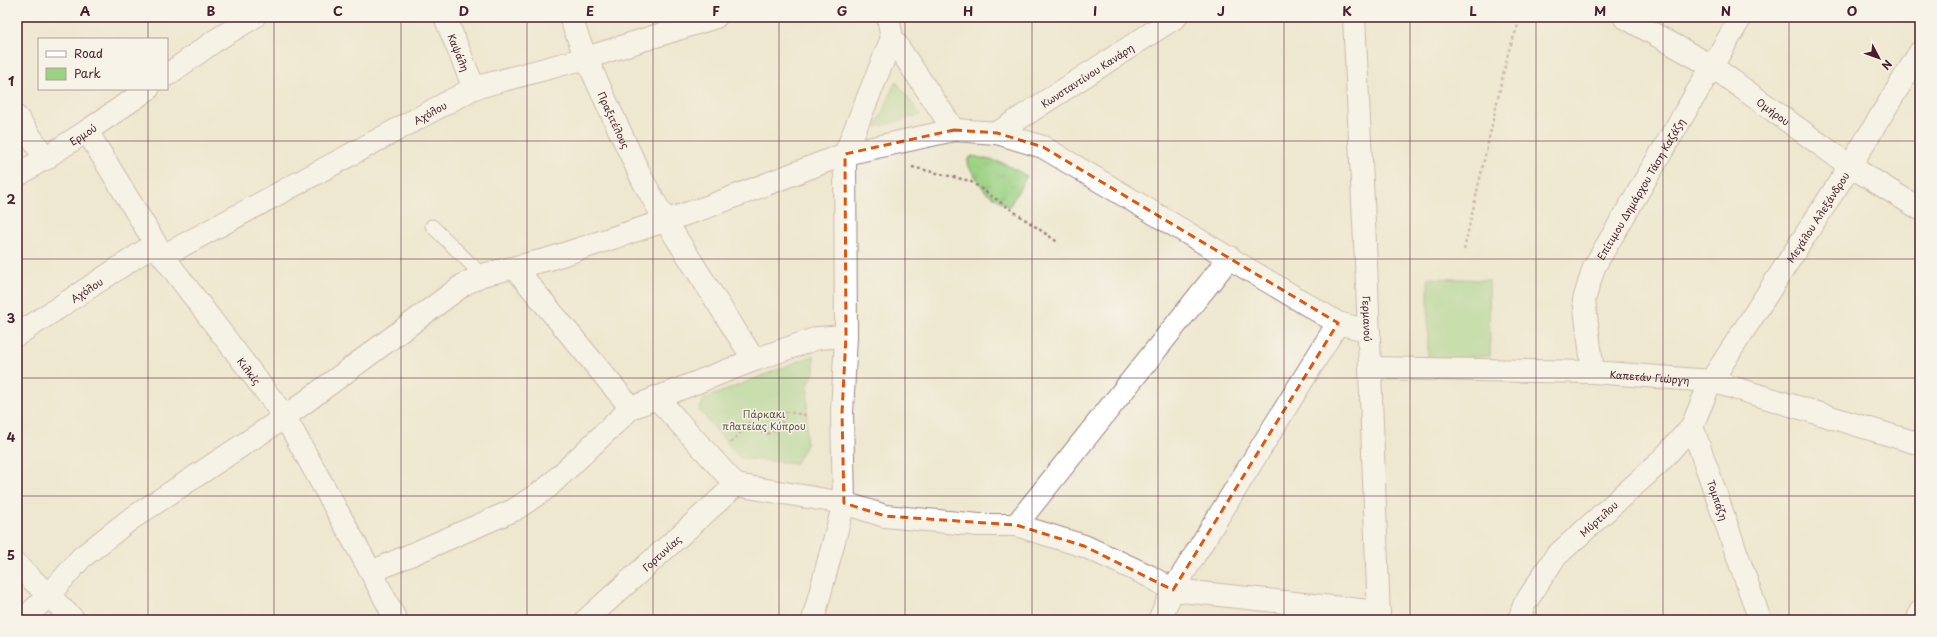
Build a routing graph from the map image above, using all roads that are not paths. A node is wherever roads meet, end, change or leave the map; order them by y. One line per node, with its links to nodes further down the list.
1 (254, 17): 14 (street)
2 (445, 17): 15 (street, Καψάλη)
3 (570, 17): 12 (street, Πραξιτέλους)
4 (716, 17): 12 (street, Αχόλου)
5 (888, 17): 10 (street)
6 (1176, 17): 20 (street, Κωνσταντίνου Κανάρη)
7 (1354, 17): 33 (street, Γερμανού)
8 (1624, 17): 13 (street, Ομήρου)
9 (1741, 17): 13 (street, Επίτιμου Δημάρχου Τάση Καζάζη)
10 (892, 38): 18 (street); 21 (street)
11 (1920, 52): 23 (street, Μεγάλου Αλεξάνδρου)
12 (586, 58): 15 (street, Αχόλου); 26 (street, Πραξιτέλους)
13 (1713, 67): 23 (street, Ομήρου); 38 (street, Επίτιμου Δημάρχου Τάση Καζάζη)
14 (168, 74)
15 (474, 88): 28 (street, Αχόλου)
16 (147, 90): 19 (street, Ερμού)
17 (17, 116): 22 (street)
18 (954, 130): 20 (street); 21 (street)
19 (88, 131): 22 (street, Ερμού); 28 (street, Κιλκίς)
20 (997, 133): 29 (street)
21 (845, 154): 26 (street); 35 (street)
22 (46, 159): 24 (street, Ερμού)
23 (1850, 166): 25 (street, Ομήρου); 39 (street, Μεγάλου Αλεξάνδρου)
24 (17, 176)
25 (1920, 210)
26 (665, 220): 30 (street); 36 (street, Πραξιτέλους)
27 (432, 226): 31 (lane)
28 (159, 250): 34 (street, Αχόλου); 42 (street, Κιλκίς)
29 (1230, 257): 32 (street); 47 (street)
30 (515, 268): 31 (street); 41 (street)
31 (482, 275): 42 (street)
32 (1338, 323): 33 (street); 50 (street)
33 (1369, 331): 37 (street, Γερμανού)
34 (17, 335)
35 (846, 336): 36 (street); 46 (street)
36 (754, 360): 40 (street)
37 (1370, 368): 38 (street, Καπετάν Γιώργη); 53 (street, Γερμανού)
38 (1593, 372): 39 (street, Καπετάν Γιώργη)
39 (1711, 381): 43 (street); 44 (street, Καπετάν Γιώργη)
40 (656, 397): 41 (street); 45 (street)
41 (631, 408): 49 (street)
42 (285, 418): 49 (street, Κιλκίς); 51 (street)
43 (1692, 426): 60 (street, Μύρτιλου); 61 (street, Τομπάζη)
44 (1920, 444)
45 (736, 485): 46 (street); 57 (street, Γορτυνίας)
46 (844, 503): 47 (street); 58 (street)
47 (1016, 525): 50 (street)
48 (17, 565): 51 (street)
49 (371, 572): 56 (street, Κιλκίς)
50 (1173, 590): 53 (street); 59 (street)
51 (49, 595): 54 (street); 55 (street)
52 (1920, 612): 62 (street)
53 (1379, 616)
54 (23, 620)
55 (74, 620)
56 (396, 620)
57 (586, 620)
58 (813, 620)
59 (1159, 620)
60 (1519, 620)
61 (1760, 620)
62 (1918, 620)

